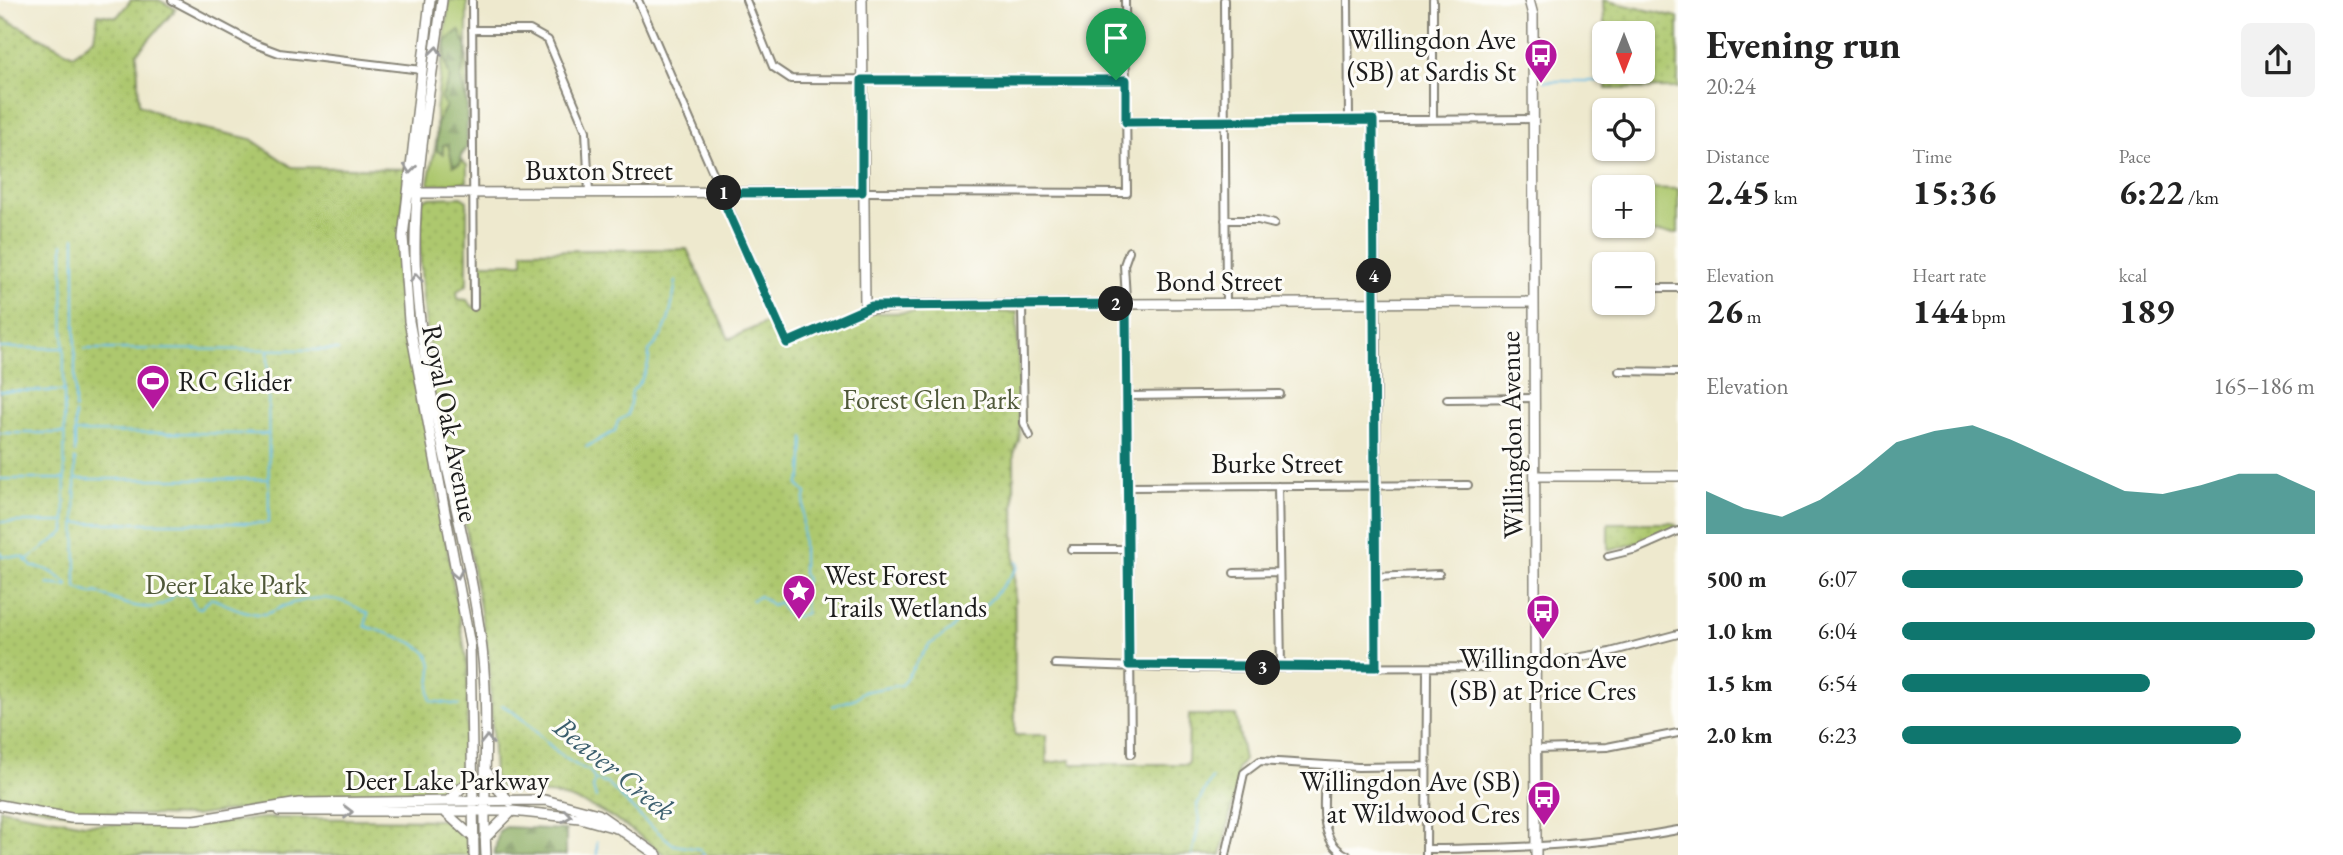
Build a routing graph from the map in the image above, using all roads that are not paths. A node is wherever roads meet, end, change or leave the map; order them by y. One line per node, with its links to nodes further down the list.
1 (172, 0): 16 (street)
2 (430, 0): 16 (main road, Royal Oak Avenue)
3 (442, 0): 28 (main road, Royal Oak Avenue, one-way to 3)
4 (472, 0): 15 (street, Royal Oak Avenue)
5 (638, 0): 30 (street)
6 (746, 0): 17 (street)
7 (862, 0): 17 (main road)
8 (1125, 0): 18 (street)
9 (1224, 0): 23 (street)
10 (1348, 0): 20 (street)
11 (1433, 0): 22 (street)
12 (1530, 0): 14 (main road, Willingdon Avenue)
13 (1537, 0): 14 (main road, Willingdon Avenue)
14 (1533, 15): 19 (main road, Willingdon Avenue)
15 (472, 30): 26 (street); 29 (street, Royal Oak Avenue)
16 (422, 70): 25 (main road, Royal Oak Avenue, one-way to 25)
17 (862, 80): 18 (street); 27 (main road)
18 (1126, 80): 24 (street)
19 (1532, 119): 22 (street); 36 (main road, Willingdon Avenue)
20 (1349, 120): 21 (street); 23 (street)
21 (1373, 120): 22 (street); 37 (street)
22 (1433, 120)
23 (1225, 121): 24 (street); 31 (street)
24 (1126, 122): 27 (street, Buxton Street)
25 (408, 192): 28 (main road, Buxton Street); 43 (main road, Royal Oak Avenue)
26 (590, 192): 29 (main road, Buxton Street); 30 (main road, Buxton Street)
27 (862, 192): 30 (main road, Buxton Street); 42 (main road)
28 (419, 193): 29 (main road, Buxton Street); 43 (main road, Royal Oak Avenue, one-way to 28)
29 (472, 193): 41 (street, Royal Oak Avenue)
30 (720, 193): 42 (street, Bond Street)
31 (1225, 220): 32 (street); 39 (street)
32 (1274, 224)
33 (1129, 251): 38 (street)
34 (1655, 288): 35 (street)
35 (1678, 288)
36 (1532, 302): 37 (main road, Bond Street); 48 (main road, Willingdon Avenue)
37 (1375, 303): 39 (main road, Bond Street); 54 (street)
38 (1126, 304): 39 (main road, Bond Street); 40 (main road, Bond Street); 47 (street)
39 (1226, 304)
40 (1022, 305): 42 (main road, Bond Street); 50 (street)
41 (474, 307)
42 (865, 309)
43 (424, 370): 53 (main road, Royal Oak Avenue)
44 (1619, 371): 45 (street)
45 (1678, 372)
46 (1280, 394): 47 (street)
47 (1128, 396): 57 (street)
48 (1534, 398): 49 (street); 51 (main road, Willingdon Avenue)
49 (1447, 399)
50 (1030, 436)
51 (1535, 476): 52 (main road); 69 (main road, Willingdon Avenue)
52 (1678, 476)
53 (446, 482): 78 (main road, Royal Oak Avenue, one-way to 53); 79 (main road, Royal Oak Avenue, one-way to 79)
54 (1376, 485): 55 (street, Burke Street); 56 (street, Burke Street); 65 (street)
55 (1468, 485)
56 (1278, 486): 57 (street, Burke Street); 62 (street)
57 (1129, 487): 60 (street)
58 (1678, 531): 61 (street)
59 (1071, 549): 60 (street)
60 (1129, 549): 68 (street)
61 (1608, 556)
62 (1279, 572): 63 (street); 72 (street)
63 (1234, 573)
64 (1439, 574): 65 (street)
65 (1376, 577): 70 (street)
66 (1678, 634): 69 (street)
67 (1055, 664): 68 (street)
68 (1129, 665): 72 (street); 75 (street)
69 (1535, 665): 71 (street); 74 (main road, Willingdon Avenue)
70 (1376, 667): 71 (street); 72 (street)
71 (1427, 667): 77 (street)
72 (1281, 668)
73 (1678, 733): 74 (street)
74 (1535, 749): 91 (main road, Willingdon Avenue)
75 (1131, 754)
76 (1326, 765): 77 (street); 96 (street); 97 (street)
77 (1426, 766): 92 (street)
78 (487, 770): 83 (main road, Royal Oak Avenue); 84 (main road)
79 (473, 777): 80 (main road); 81 (main road, Royal Oak Avenue)
80 (449, 800): 81 (main road, Deer Lake Parkway); 85 (main road, Deer Lake Parkway)
81 (474, 801): 83 (main road, Deer Lake Parkway); 87 (main road, Royal Oak Avenue)
82 (0, 805): 85 (main road, Deer Lake Parkway)
83 (486, 806): 84 (main road, Deer Lake Parkway); 87 (main road, Deer Lake Parkway); 90 (main road, Royal Oak Avenue)
84 (511, 806): 90 (main road); 95 (main road, Deer Lake Parkway)
85 (271, 810): 86 (main road, Deer Lake Parkway, one-way to 86)
86 (445, 812): 87 (main road, Deer Lake Parkway); 89 (main road)
87 (474, 812): 89 (main road, Royal Oak Avenue)
88 (1678, 830): 91 (street)
89 (474, 838): 93 (main road, Royal Oak Avenue)
90 (485, 838): 94 (main road, Royal Oak Avenue)
91 (1536, 851): 92 (street)
92 (1426, 852)
93 (474, 855)
94 (486, 855)
95 (657, 855)
96 (1226, 855)
97 (1347, 855)

